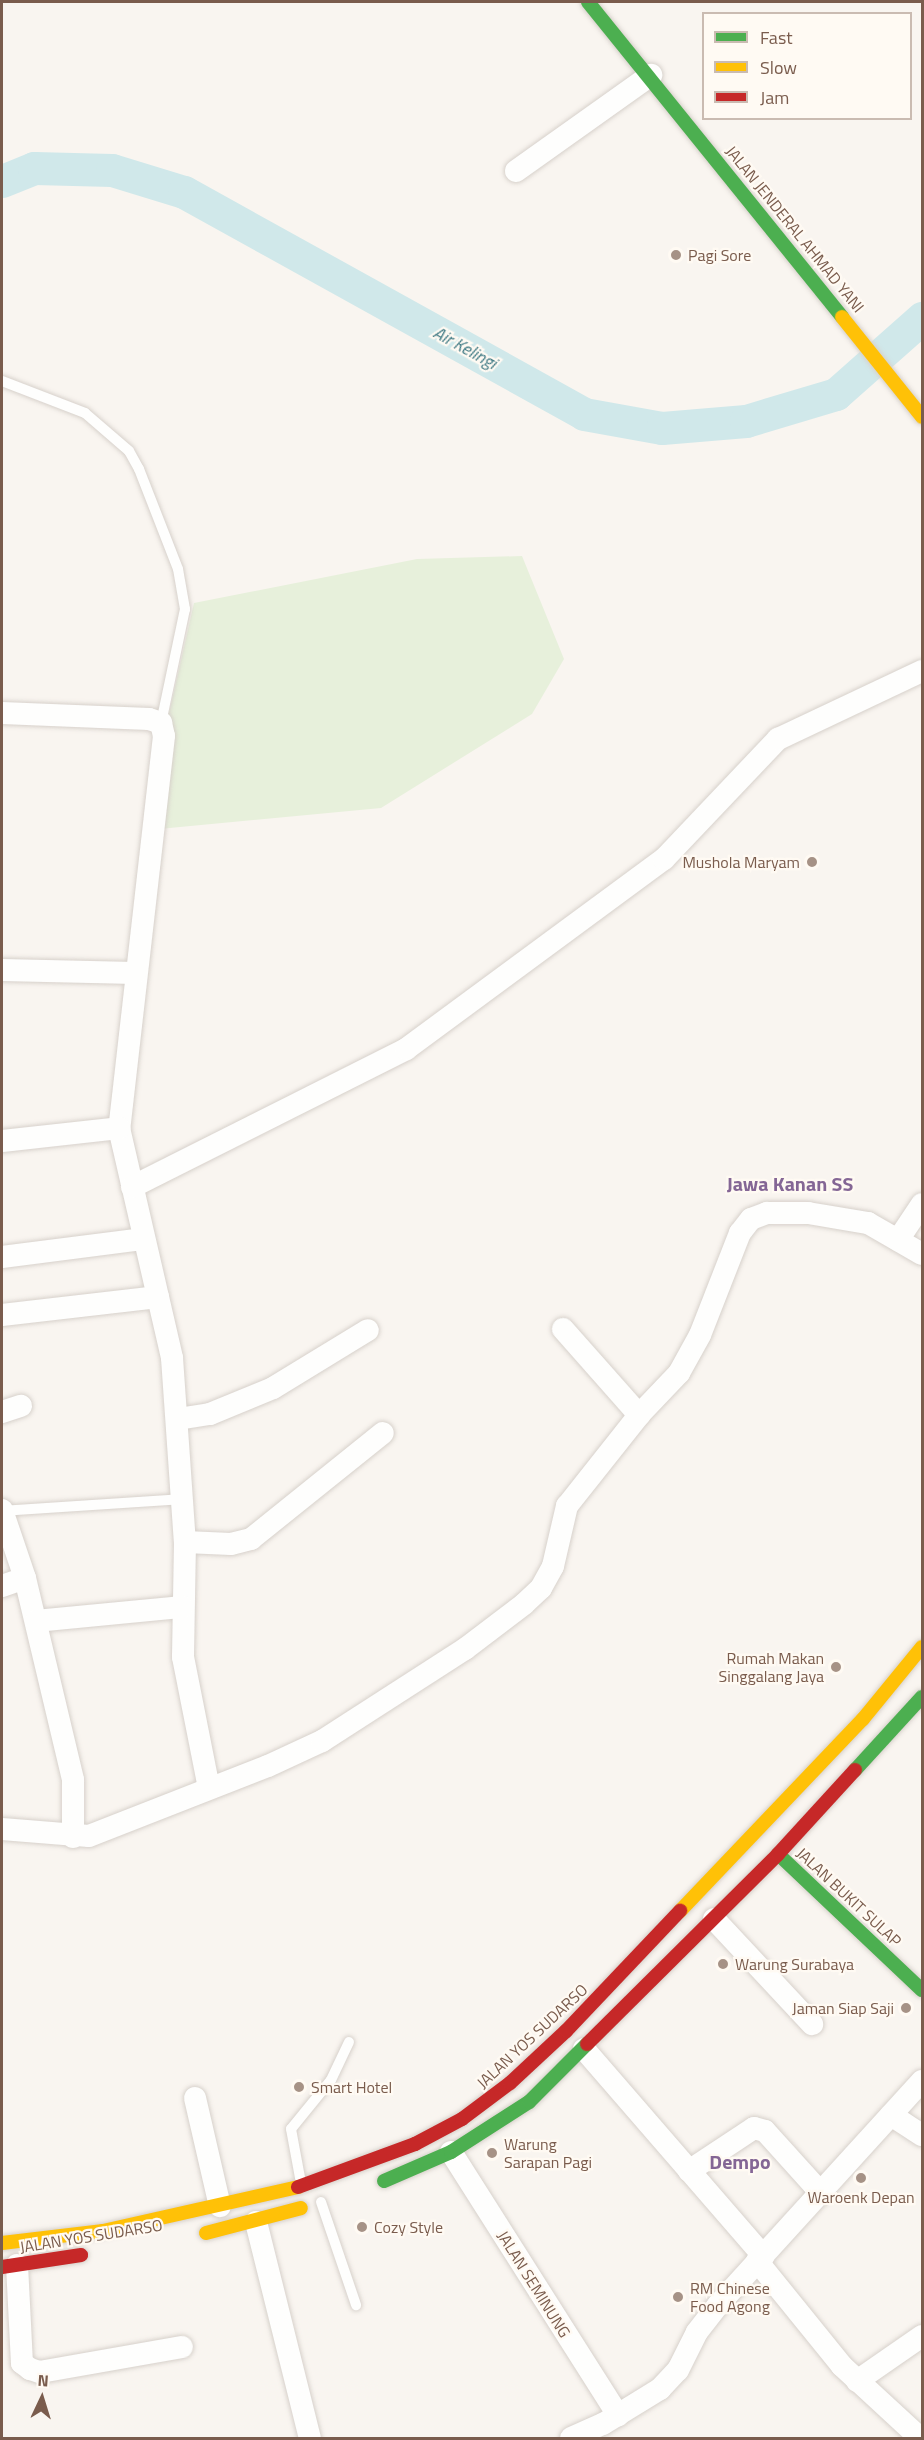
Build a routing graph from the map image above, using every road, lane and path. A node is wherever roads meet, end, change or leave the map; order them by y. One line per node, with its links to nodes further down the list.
1 (593, 3): 2 (main road, JALAN JENDERAL AHMAD YANI)
2 (651, 75): 3 (street); 5 (main road, JALAN JENDERAL AHMAD YANI)
3 (516, 171)
4 (2, 381): 8 (lane)
5 (922, 417)
6 (922, 671): 13 (street)
7 (2, 713): 8 (street)
8 (161, 723): 10 (street)
9 (2, 970): 10 (street)
10 (135, 973): 11 (street)
11 (119, 1128): 12 (street); 13 (street)
12 (2, 1141)
13 (132, 1186): 15 (street)
14 (922, 1204): 16 (street)
15 (141, 1239): 18 (street); 19 (street)
16 (898, 1240): 17 (street); 23 (street)
17 (922, 1254)
18 (2, 1257)
19 (158, 1297): 20 (street); 24 (street)
20 (2, 1315)
21 (563, 1329): 23 (street)
22 (368, 1330): 24 (street)
23 (639, 1416): 35 (street)
24 (178, 1419): 26 (street)
25 (383, 1433): 28 (street)
26 (183, 1499): 27 (lane); 28 (street)
27 (2, 1511): 29 (street)
28 (185, 1542): 31 (street)
29 (25, 1578): 30 (street); 32 (street)
30 (2, 1586)
31 (182, 1607): 32 (street); 35 (street)
32 (36, 1621): 37 (street)
33 (922, 1647): 38 (main road, JALAN YOS SUDARSO)
34 (922, 1697): 38 (main road, JALAN YOS SUDARSO)
35 (209, 1788): 37 (street)
36 (2, 1829): 37 (street)
37 (73, 1837)
38 (767, 1842): 39 (main road, JALAN YOS SUDARSO); 40 (main road, JALAN BUKIT SULAP); 49 (main road, JALAN YOS SUDARSO)
39 (714, 1918): 41 (street); 43 (main road, JALAN YOS SUDARSO)
40 (922, 1990)
41 (812, 2024)
42 (349, 2042): 51 (lane)
43 (584, 2049): 48 (main road, JALAN YOS SUDARSO); 50 (street)
44 (922, 2081): 46 (street)
45 (195, 2098): 54 (street)
46 (891, 2115): 47 (street); 52 (street)
47 (922, 2135)
48 (451, 2152): 49 (main road, JALAN YOS SUDARSO); 65 (street, JALAN SEMINUNG)
49 (367, 2163): 51 (main road, JALAN YOS SUDARSO)
50 (689, 2171): 52 (street); 59 (street)
51 (302, 2186): 54 (main road, JALAN YOS SUDARSO)
52 (821, 2193): 59 (street)
53 (327, 2200): 55 (main road); 61 (lane)
54 (220, 2206): 57 (main road, JALAN YOS SUDARSO)
55 (256, 2222): 56 (main road); 66 (street)
56 (190, 2236)
57 (2, 2243)
58 (98, 2253): 60 (main road, JALAN YOS SUDARSO)
59 (760, 2259): 64 (street); 65 (street)
60 (9, 2266): 63 (street)
61 (356, 2305)
62 (922, 2336): 64 (street)
63 (182, 2347)
64 (856, 2381): 68 (street)
65 (618, 2415): 67 (street)
66 (310, 2439)
67 (572, 2439)
68 (920, 2439)

